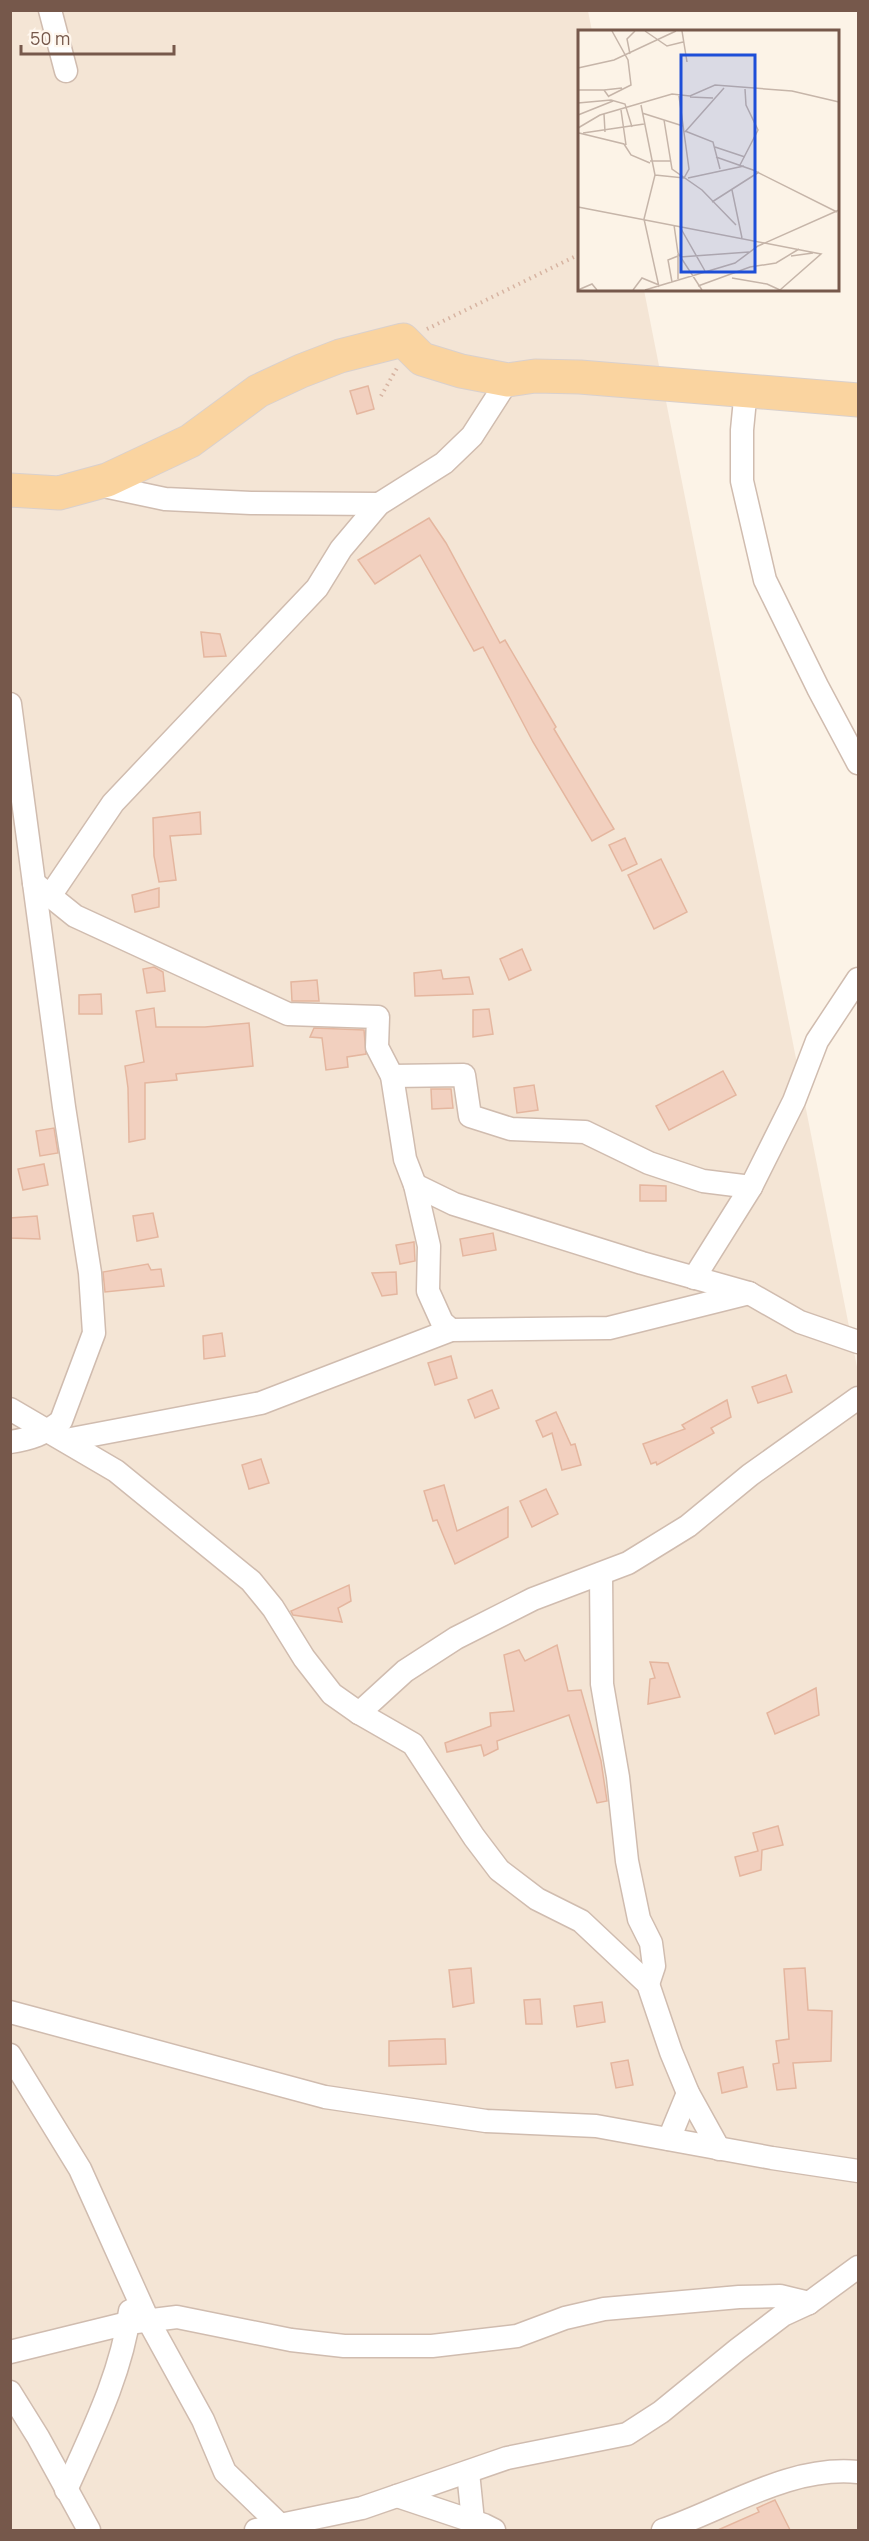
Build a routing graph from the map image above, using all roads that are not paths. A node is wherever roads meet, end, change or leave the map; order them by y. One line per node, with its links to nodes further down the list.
1 (50, 10): 2 (street)
2 (66, 71)
3 (508, 380): 4 (main road); 6 (main road); 8 (street)
4 (746, 389): 5 (main road); 10 (street)
5 (858, 400)
6 (93, 483): 7 (main road); 8 (street)
7 (10, 490)
8 (379, 504): 12 (street)
9 (10, 704): 11 (street)
10 (858, 764)
11 (18, 822): 12 (street)
12 (42, 890): 14 (street); 23 (street)
13 (858, 979): 16 (street)
14 (392, 1076): 15 (street); 16 (street)
15 (415, 1185): 17 (street); 19 (street)
16 (751, 1187): 17 (street)
17 (694, 1278): 18 (street)
18 (749, 1293): 19 (street); 20 (street)
19 (451, 1330): 23 (street)
20 (858, 1342)
21 (858, 1398): 25 (street)
22 (10, 1409): 23 (street)
23 (58, 1435): 24 (street); 26 (street)
24 (10, 1442)
25 (600, 1574): 26 (street); 27 (street)
26 (359, 1713): 27 (street)
27 (648, 1984): 30 (street)
28 (10, 2012): 31 (street)
29 (10, 2055): 37 (street)
30 (688, 2093): 31 (street); 32 (street)
31 (669, 2139): 32 (street)
32 (719, 2149): 33 (street)
33 (858, 2171)
34 (858, 2266): 35 (street); 36 (street)
35 (780, 2296): 36 (street); 37 (street)
36 (809, 2302): 40 (street)
37 (138, 2322): 38 (street); 42 (street); 45 (street)
38 (10, 2352)
39 (10, 2392): 42 (street)
40 (468, 2472): 43 (street); 44 (street)
41 (858, 2472): 49 (street)
42 (66, 2490): 46 (street)
43 (398, 2496): 44 (street); 45 (street)
44 (473, 2521): 48 (street)
45 (280, 2525): 47 (street)
46 (88, 2530)
47 (256, 2530)
48 (494, 2530)
49 (663, 2530)

